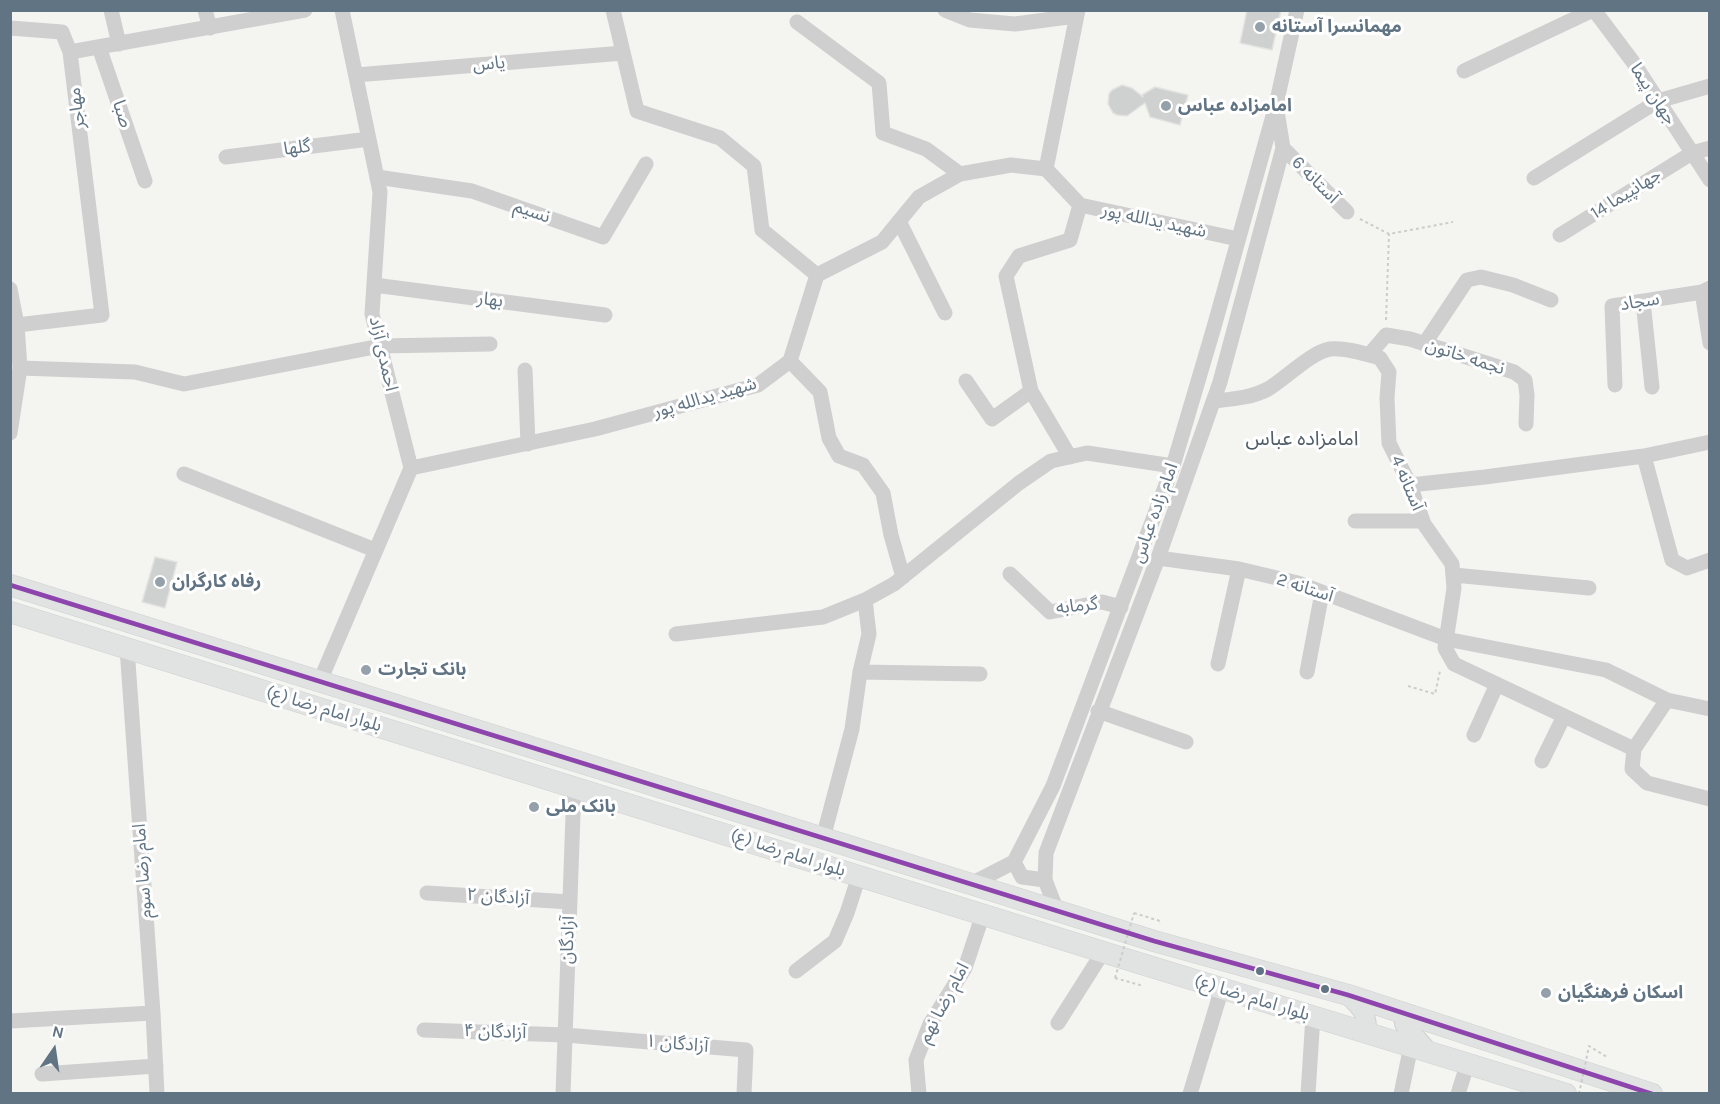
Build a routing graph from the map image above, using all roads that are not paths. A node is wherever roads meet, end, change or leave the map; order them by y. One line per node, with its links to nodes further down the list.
1 (111, 10): 13 (street)
2 (205, 10): 12 (street)
3 (342, 10): 18 (street, احمدی آزاد)
4 (613, 10): 16 (street)
5 (945, 10): 9 (street)
6 (1298, 10): 21 (street, امام زاده عباس)
7 (1593, 10): 17 (street); 20 (street, جهان پیما)
8 (295, 11): 12 (street)
9 (1077, 13): 28 (street)
10 (797, 22): 29 (street)
11 (10, 28): 15 (street)
12 (210, 28): 13 (street)
13 (119, 44): 14 (street)
14 (99, 47): 15 (street); 33 (street, صبا)
15 (70, 52): 47 (street, مهاجر)
16 (623, 53): 18 (street, یاس); 39 (street)
17 (1464, 70)
18 (356, 75): 22 (street, احمدی آزاد)
19 (1710, 86): 20 (street)
20 (1658, 100): 25 (street, جهان پیما); 31 (street)
21 (1276, 105): 23 (street, امام زاده عباس); 38 (street, امام زاده عباس)
22 (369, 139): 26 (street, گلها); 30 (street, احمدی آزاد)
23 (1283, 148): 35 (street, آستانه 6); 60 (street, امام زاده عباس)
24 (1710, 148): 25 (street, جهانپیما 14)
25 (1692, 153): 32 (street, جهان پیما); 37 (street, جهانپیما 14)
26 (226, 157)
27 (646, 164): 30 (street, نسیم)
28 (1046, 169): 29 (street); 34 (street, شهید یدالله پور)
29 (960, 174): 36 (street)
30 (377, 177): 40 (street, احمدی آزاد)
31 (1534, 178)
32 (1710, 180)
33 (145, 181)
34 (1080, 205): 38 (street, شهید یدالله پور); 59 (street)
35 (1347, 212)
36 (899, 221): 39 (street); 45 (street)
37 (1560, 235)
38 (1238, 239): 67 (street, امام زاده عباس)
39 (818, 275): 53 (street)
40 (374, 285): 46 (street, بهار); 51 (street, احمدی آزاد)
41 (10, 288): 47 (street)
42 (1706, 290): 44 (street, سجاد); 48 (street)
43 (1551, 300): 50 (street)
44 (1643, 301): 57 (street, سجاد); 58 (street)
45 (945, 313)
46 (605, 315)
47 (14, 324): 54 (street)
48 (1710, 342)
49 (490, 344): 51 (street)
50 (1425, 344): 52 (street, نجمه خاتون); 61 (street, نجمه خاتون)
51 (380, 346): 54 (street); 68 (street, احمدی آزاد)
52 (1369, 355): 60 (street); 70 (street, آستانه 4)
53 (790, 361): 64 (street, شهید یدالله پور); 79 (street)
54 (20, 368): 62 (street)
55 (525, 370): 64 (street)
56 (966, 381): 59 (street)
57 (1615, 385)
58 (1652, 387)
59 (1031, 391): 66 (street)
60 (1214, 401): 74 (street, امام زاده عباس)
61 (1526, 424)
62 (10, 433)
63 (1710, 442): 65 (street)
64 (528, 444): 68 (street, شهید یدالله پور)
65 (1644, 456): 70 (street); 75 (street)
66 (1070, 457): 67 (street); 79 (street)
67 (1173, 466): 84 (street, امام زاده عباس)
68 (411, 468): 73 (street)
69 (184, 474): 73 (street)
70 (1410, 485): 72 (street, آستانه 4)
71 (1355, 521): 72 (street)
72 (1422, 521): 78 (street, آستانه 4)
73 (375, 550): 93 (street)
74 (1158, 558): 76 (street, آستانه 2); 97 (street, امام زاده عباس)
75 (1710, 560)
76 (1239, 569): 82 (street, آستانه 2); 89 (street)
77 (1010, 574): 84 (street, گرمابه)
78 (1454, 575): 81 (street); 87 (street, آستانه 4)
79 (903, 577): 83 (street)
80 (10, 585): 93 (highway, بلوار امام رضا (ع))
81 (1589, 588)
82 (1322, 593): 87 (street, آستانه 2); 91 (street)
83 (865, 600): 86 (street); 90 (street)
84 (1121, 607): 110 (street, امام زاده عباس)
85 (10, 612): 88 (highway, بلوار امام رضا (ع))
86 (676, 634)
87 (1445, 643): 94 (street); 95 (street, آستانه 2)
88 (127, 648): 105 (highway, بلوار امام رضا (ع)); 122 (street, امام رضا سوم)
89 (1218, 664)
90 (860, 672): 92 (street); 109 (street)
91 (1307, 672)
92 (980, 674)
93 (320, 681): 102 (highway, بلوار امام رضا (ع))
94 (1497, 684): 98 (street); 99 (street)
95 (1667, 700): 96 (street, آستانه 2); 101 (street)
96 (1710, 709)
97 (1098, 711): 100 (street); 112 (street, امام زاده عباس)
98 (1564, 716): 101 (street); 103 (street)
99 (1474, 735)
100 (1186, 742)
101 (1634, 749): 108 (street)
102 (543, 752): 104 (highway, بلوار امام رضا (ع)); 105 (main road)
103 (1542, 761)
104 (581, 763): 107 (main road); 109 (highway, بلوار امام رضا (ع))
105 (535, 774): 106 (highway, بلوار امام رضا (ع))
106 (574, 787): 107 (highway, بلوار امام رضا (ع)); 115 (street, آزادگان)
107 (608, 797): 111 (highway, بلوار امام رضا (ع))
108 (1710, 799)
109 (823, 838): 113 (highway, بلوار امام رضا (ع))
110 (1014, 862): 112 (street); 113 (street)
111 (859, 876): 117 (highway, بلوار امام رضا (ع)); 119 (street)
112 (1045, 880): 116 (street, امام زاده عباس)
113 (971, 884): 116 (highway, بلوار امام رضا (ع))
114 (427, 893): 115 (street, آزادگان ۲)
115 (570, 902): 129 (street, آزادگان)
116 (1057, 911): 121 (highway, بلوار امام رضا (ع))
117 (983, 914): 118 (highway, بلوار امام رضا (ع)); 137 (street, امام رضا نهم)
118 (1103, 952): 120 (highway, بلوار امام رضا (ع)); 126 (street)
119 (796, 971)
120 (1222, 988): 124 (highway, بلوار امام رضا (ع)); 138 (street)
121 (1348, 995): 123 (highway, بلوار امام رضا (ع)); 128 (main road)
122 (153, 1013): 125 (street); 132 (street, امام رضا سوم)
123 (1403, 1013): 130 (main road); 143 (highway, بلوار امام رضا (ع))
124 (1313, 1016): 128 (highway, بلوار امام رضا (ع)); 139 (street)
125 (10, 1021)
126 (1058, 1023)
127 (424, 1030): 129 (street, آزادگان ۴)
128 (1366, 1032): 130 (highway, بلوار امام رضا (ع))
129 (565, 1035): 135 (street, آزادگان); 136 (street, آزادگان ۱)
130 (1419, 1048): 131 (highway, بلوار امام رضا (ع)); 140 (street)
131 (1468, 1062): 141 (street); 142 (highway, بلوار امام رضا (ع))
132 (156, 1066): 133 (street); 134 (street, امام رضا سوم)
133 (42, 1074)
134 (157, 1094)
135 (563, 1094)
136 (744, 1094)
137 (919, 1094)
138 (1190, 1094)
139 (1308, 1094)
140 (1401, 1094)
141 (1458, 1094)
142 (1566, 1094)
143 (1652, 1094)

